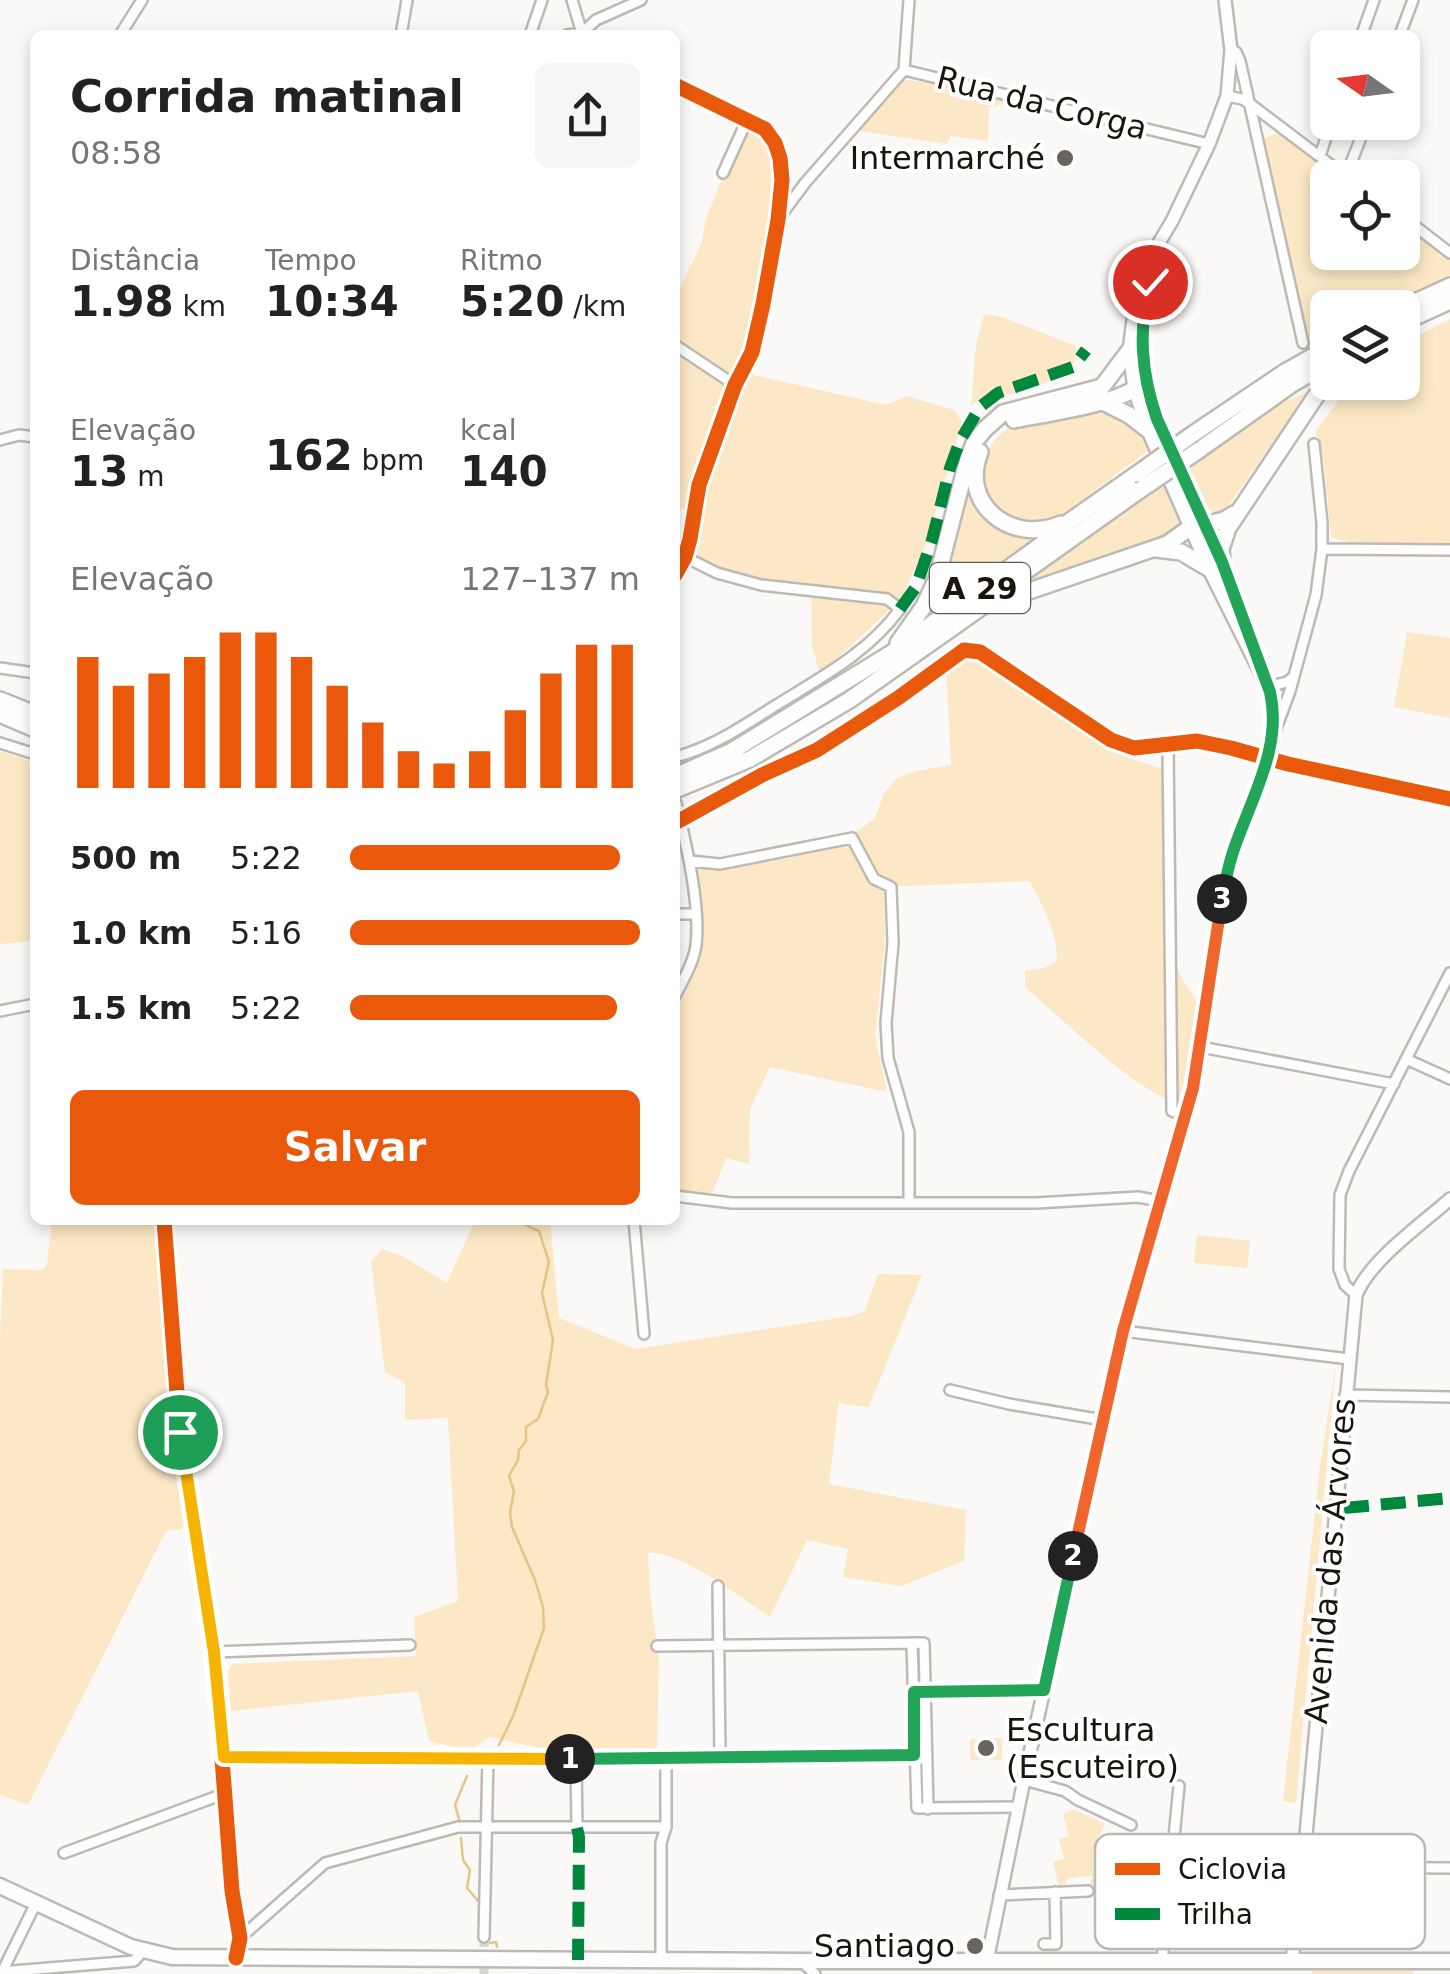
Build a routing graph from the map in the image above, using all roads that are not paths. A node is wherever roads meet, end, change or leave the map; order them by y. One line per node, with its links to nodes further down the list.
1 (142, 0): 10 (street)
2 (407, 0): 11 (street)
3 (542, 0): 12 (street)
4 (572, 0): 13 (street)
5 (641, 0): 14 (street)
6 (909, 0): 18 (street)
7 (1225, 0): 17 (main road)
8 (1374, 0): 15 (street)
9 (1413, 0): 16 (street)
10 (124, 30)
11 (402, 30)
12 (532, 30)
13 (583, 30)
14 (587, 30)
15 (1364, 30)
16 (1402, 30)
17 (1231, 50): 20 (main road); 21 (street)
18 (904, 70): 24 (street, Rua da Corga); 29 (street, Rua da Corga)
19 (680, 87): 22 (street)
20 (1227, 96): 21 (street); 24 (main road)
21 (1248, 103): 25 (street); 38 (street)
22 (748, 120): 27 (street); 28 (street)
23 (1326, 140): 25 (street)
24 (1210, 144): 31 (main road)
25 (1320, 156): 26 (street)
26 (1325, 160)
27 (724, 173)
28 (782, 180): 29 (street); 30 (street)
29 (805, 183): 30 (street, Rua da Corga)
30 (778, 220): 44 (street)
31 (1172, 220): 40 (main road); 42 (main road)
32 (1420, 230): 33 (street)
33 (1450, 253)
34 (1450, 286): 35 (highway)
35 (1420, 300)
36 (1450, 301): 37 (highway)
37 (1420, 315)
38 (1303, 343)
39 (680, 348): 44 (street)
40 (1129, 351): 45 (main road); 46 (highway)
41 (1310, 358): 52 (highway, A 29)
42 (1144, 373): 45 (main road); 47 (main road)
43 (1310, 374): 52 (highway, A 29)
44 (735, 385): 62 (street)
45 (1134, 388): 46 (highway); 47 (main road); 49 (main road)
46 (1102, 394): 49 (highway); 57 (highway); 66 (highway)
47 (1150, 400): 55 (main road)
48 (1313, 400): 56 (highway)
49 (1147, 429): 55 (main road)
50 (30, 436): 51 (street)
51 (0, 440)
52 (1196, 442): 54 (highway, A 29, bridge)
53 (1314, 444): 60 (street)
54 (1139, 482): 57 (highway, A 29); 65 (highway, A 29)
55 (1188, 502): 58 (main road)
56 (1239, 512): 58 (highway); 63 (highway)
57 (1070, 521): 66 (highway, A 29)
58 (1197, 524): 59 (highway); 63 (main road)
59 (1152, 549): 63 (highway); 65 (highway)
60 (1322, 549): 61 (street); 69 (street)
61 (1450, 550)
62 (685, 557): 64 (street); 79 (street)
63 (1215, 565): 70 (main road)
64 (680, 566)
65 (980, 608): 82 (highway, A 29)
66 (890, 654): 81 (highway, A 29)
67 (0, 668): 68 (street)
68 (30, 672)
69 (1291, 682): 70 (street); 75 (street)
70 (1269, 690): 75 (main road)
71 (0, 700): 72 (highway)
72 (30, 712)
73 (0, 714): 74 (highway)
74 (30, 727)
75 (1272, 740): 80 (main road)
76 (0, 743): 78 (street)
77 (1168, 744): 80 (street); 84 (street); 99 (street)
78 (30, 752)
79 (680, 755)
80 (1267, 757): 83 (street); 95 (main road)
81 (680, 774)
82 (680, 788)
83 (1450, 799)
84 (680, 821)
85 (680, 828): 86 (street)
86 (690, 861): 88 (street); 103 (street)
87 (680, 914): 88 (street)
88 (696, 914): 90 (street)
89 (680, 967): 90 (street)
90 (689, 968): 92 (street)
91 (1450, 972): 96 (street)
92 (680, 986)
93 (30, 1005): 94 (street)
94 (0, 1010)
95 (1201, 1047): 98 (street); 99 (main road)
96 (1406, 1059): 97 (street); 98 (street)
97 (1450, 1079)
98 (1394, 1084): 106 (street)
99 (1185, 1116): 102 (main road)
100 (680, 1197): 103 (street)
101 (1450, 1199): 106 (main road)
102 (1160, 1201): 103 (street); 107 (main road)
103 (910, 1203)
104 (164, 1225): 119 (street)
105 (634, 1225): 108 (street)
106 (1356, 1295): 109 (main road, Avenida das Árvores)
107 (1123, 1331): 109 (street); 113 (main road)
108 (644, 1334)
109 (1349, 1359): 111 (main road, Avenida das Árvores)
110 (950, 1390): 113 (street)
111 (1345, 1395): 112 (street); 137 (main road, Avenida das Árvores)
112 (1450, 1396)
113 (1103, 1420): 120 (main road)
114 (718, 1586): 116 (street)
115 (912, 1643): 116 (street); 121 (street); 121 (street)
116 (717, 1644): 118 (street); 126 (street)
117 (410, 1645): 119 (street)
118 (658, 1646)
119 (214, 1652): 123 (street)
120 (1044, 1690): 121 (street); 128 (main road)
121 (920, 1693): 122 (street); 132 (street)
122 (914, 1755): 126 (street); 132 (street)
123 (224, 1757): 124 (street); 130 (street)
124 (488, 1758): 127 (street); 146 (street)
125 (666, 1758): 126 (street); 127 (street); 134 (street)
126 (720, 1758)
127 (576, 1759): 135 (street)
128 (1024, 1780): 131 (main road); 133 (street)
129 (1179, 1786): 136 (street)
130 (226, 1793): 138 (street); 147 (street)
131 (1018, 1808): 132 (street); 144 (main road)
132 (928, 1809)
133 (1131, 1825)
134 (666, 1827): 135 (street); 153 (street)
135 (576, 1828): 147 (street)
136 (1174, 1834)
137 (1306, 1834)
138 (64, 1853)
139 (1425, 1868): 140 (street)
140 (1450, 1868)
141 (0, 1886): 145 (main road)
142 (1088, 1891): 143 (street)
143 (1055, 1892): 144 (street); 148 (street)
144 (999, 1896): 154 (main road)
145 (36, 1903): 151 (main road); 159 (street)
146 (484, 1937)
147 (240, 1938): 152 (street)
148 (1044, 1944)
149 (1163, 1949): 155 (street)
150 (1293, 1949): 156 (main road, Avenida das Árvores)
151 (143, 1951): 152 (main road); 159 (street)
152 (236, 1958): 153 (main road)
153 (661, 1960): 158 (main road)
154 (987, 1961): 155 (main road); 158 (main road)
155 (1162, 1961): 156 (main road)
156 (1292, 1961): 157 (main road)
157 (1450, 1961)
158 (827, 1970)
159 (1, 1972)

